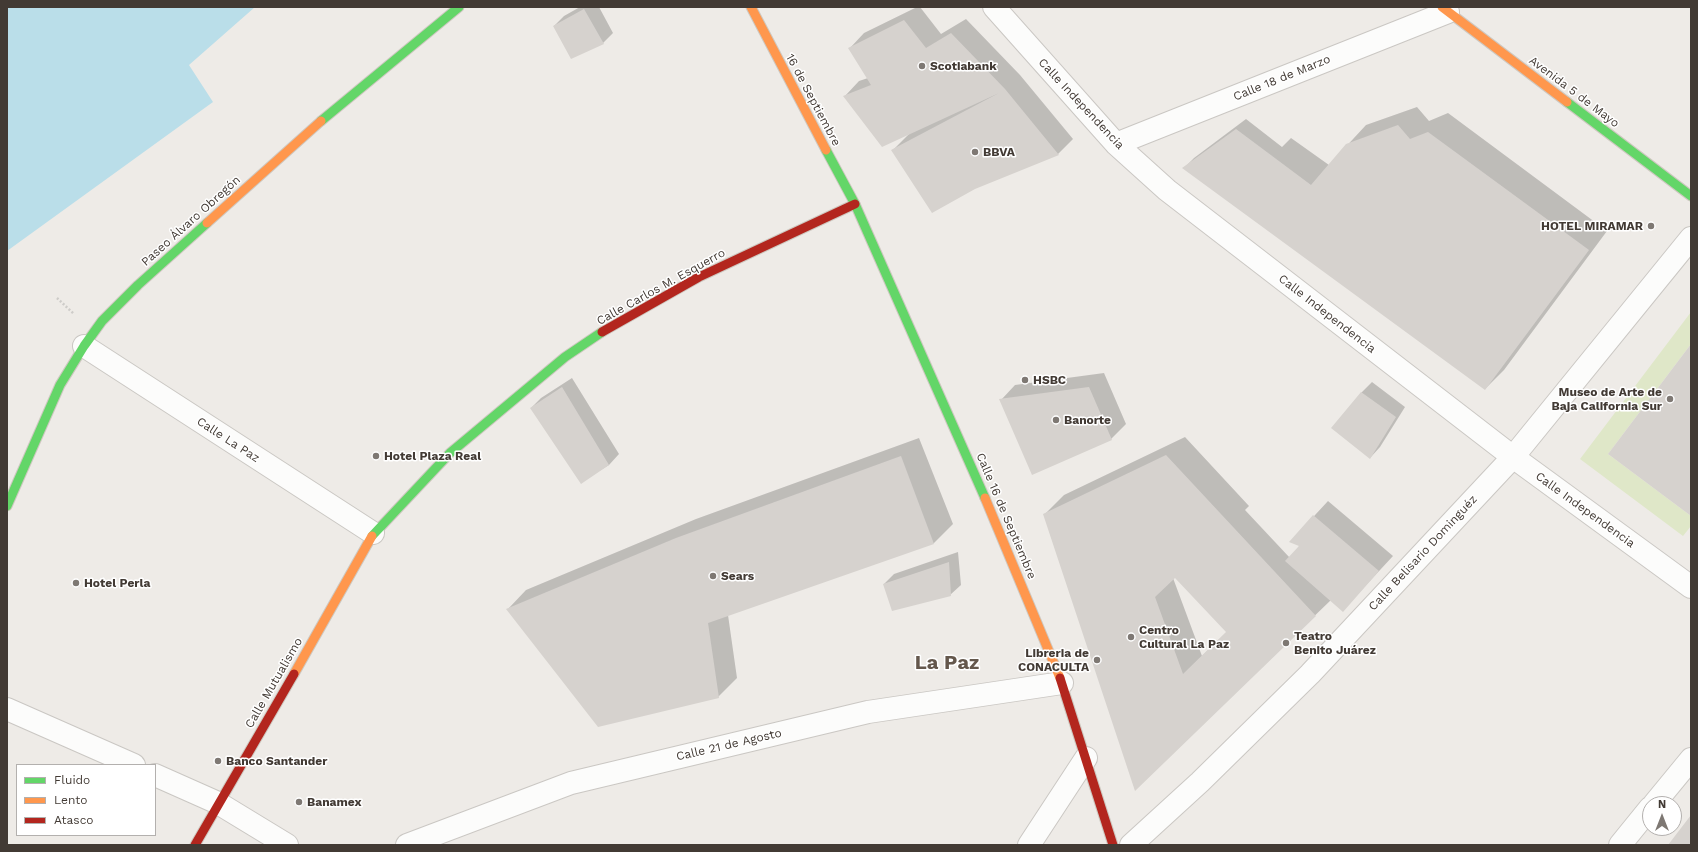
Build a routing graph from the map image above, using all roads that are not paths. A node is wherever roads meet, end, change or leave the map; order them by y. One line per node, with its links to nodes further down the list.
1 (459, 7): 9 (street, Paseo Álvaro Obregón)
2 (751, 7): 7 (street, 16 de Septiembre)
3 (994, 7): 5 (street, Calle Independencia)
4 (1445, 9): 5 (street, Calle 18 de Marzo); 6 (street, Avenida 5 de Mayo)
5 (1116, 144): 10 (street, Calle Independencia)
6 (1691, 196)
7 (855, 204): 12 (street, Calle Carlos M. Esquerro); 14 (street, Calle 16 de Septiembre)
8 (1691, 238): 10 (street, Calle Belisario Dominguéz)
9 (84, 346): 11 (street, Paseo Álvaro Obregón); 12 (street, Calle La Paz)
10 (1513, 457): 13 (street, Calle Independencia); 28 (street, Calle Belisario Dominguéz)
11 (7, 506)
12 (373, 533): 21 (street, Calle Mutualismo)
13 (1691, 588)
14 (1062, 683): 16 (street, Calle 16 de Septiembre); 25 (street, Calle 21 de Agosto)
15 (7, 709): 18 (street)
16 (1086, 758): 26 (street); 27 (street, Calle 16 de Septiembre)
17 (1691, 759): 20 (street)
18 (132, 764)
19 (156, 774): 21 (street)
20 (1661, 796)
21 (218, 802): 23 (street, Calle Mutualismo); 24 (street)
22 (1642, 818): 29 (street)
23 (195, 845)
24 (287, 845)
25 (407, 845)
26 (1029, 845)
27 (1113, 845)
28 (1131, 845)
29 (1620, 845)

